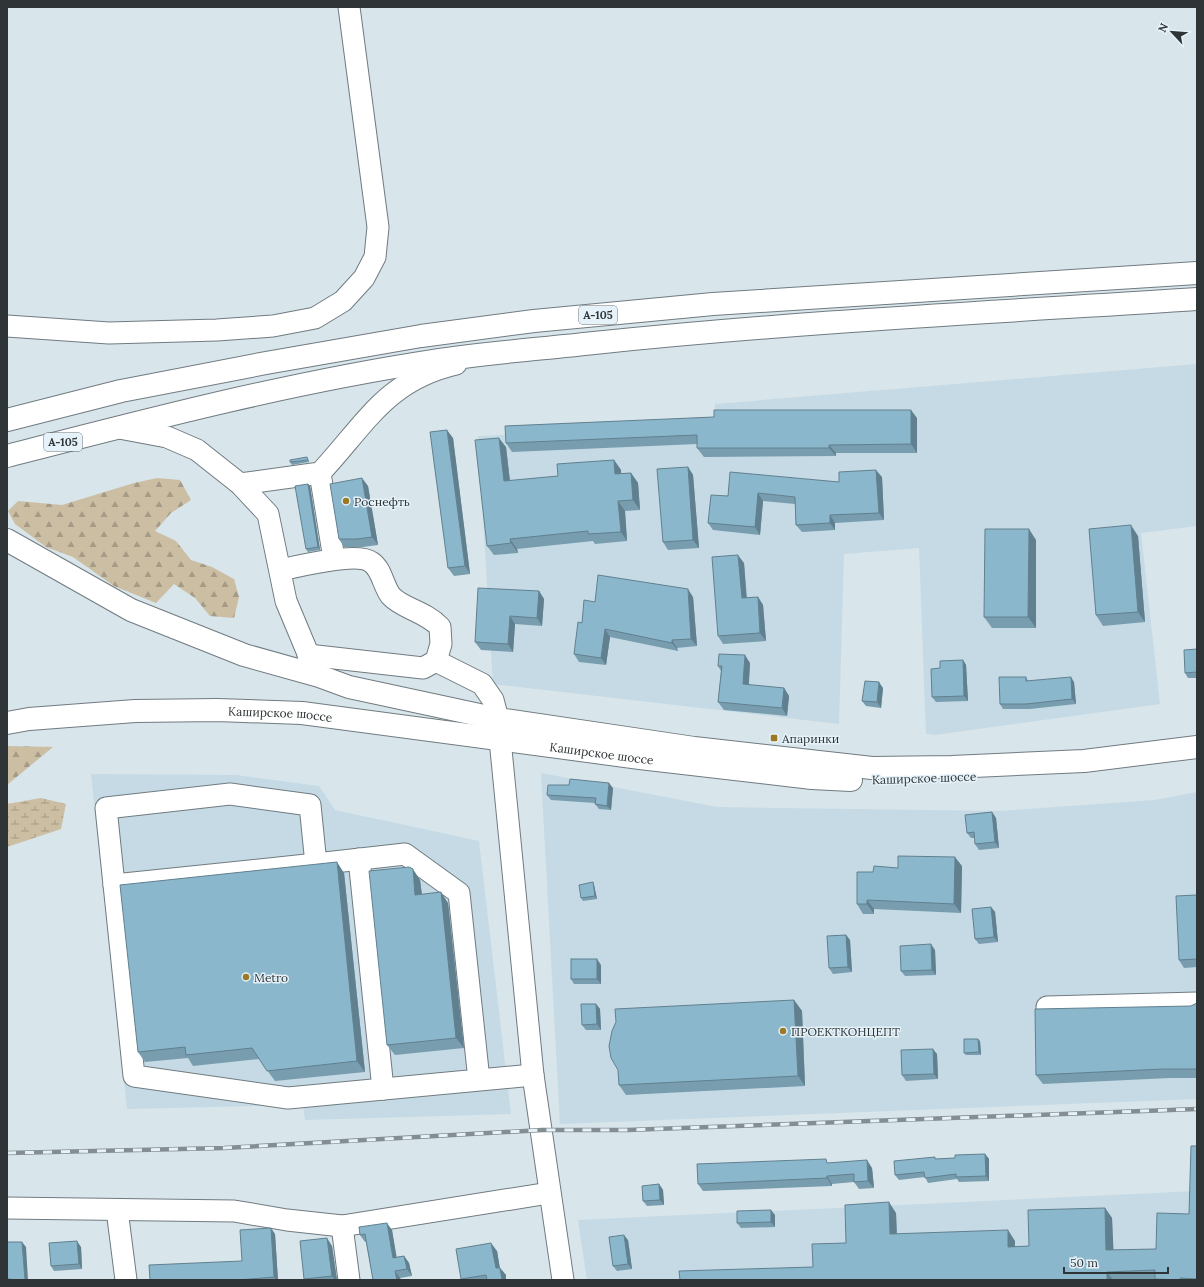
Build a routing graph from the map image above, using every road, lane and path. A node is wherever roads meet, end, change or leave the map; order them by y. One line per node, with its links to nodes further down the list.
1 (349, 7): 4 (street)
2 (1197, 273): 6 (main road, А-105)
3 (1197, 299): 5 (main road, А-105)
4 (7, 326)
5 (513, 352): 7 (main road, А-105); 9 (street)
6 (7, 420)
7 (119, 428): 8 (main road, А-105); 10 (street)
8 (7, 456)
9 (320, 473): 10 (street); 12 (street)
10 (240, 484): 13 (street)
11 (7, 540): 16 (main road)
12 (334, 559): 13 (street); 15 (street)
13 (281, 570): 14 (street)
14 (308, 655): 15 (street); 16 (street)
15 (436, 661): 20 (street)
16 (319, 676): 17 (main road)
17 (349, 688): 18 (main road); 20 (main road)
18 (337, 717): 19 (main road, Каширское шоссе); 20 (main road, Каширское шоссе)
19 (7, 723)
20 (498, 729): 21 (main road, Каширское шоссе); 22 (main road, Каширское шоссе); 28 (street)
21 (1197, 747)
22 (1197, 760)
23 (359, 859): 24 (street); 29 (street); 30 (street)
24 (316, 864): 25 (street); 25 (street)
25 (114, 885): 30 (street)
26 (1197, 1003): 27 (street)
27 (1047, 1007)
28 (533, 1076): 29 (street); 31 (street)
29 (479, 1080): 30 (street)
30 (383, 1089)
31 (549, 1193): 34 (street); 37 (street)
32 (7, 1208): 33 (street)
33 (117, 1210): 34 (street); 35 (street)
34 (342, 1226): 36 (street)
35 (126, 1280)
36 (349, 1280)
37 (563, 1280)

